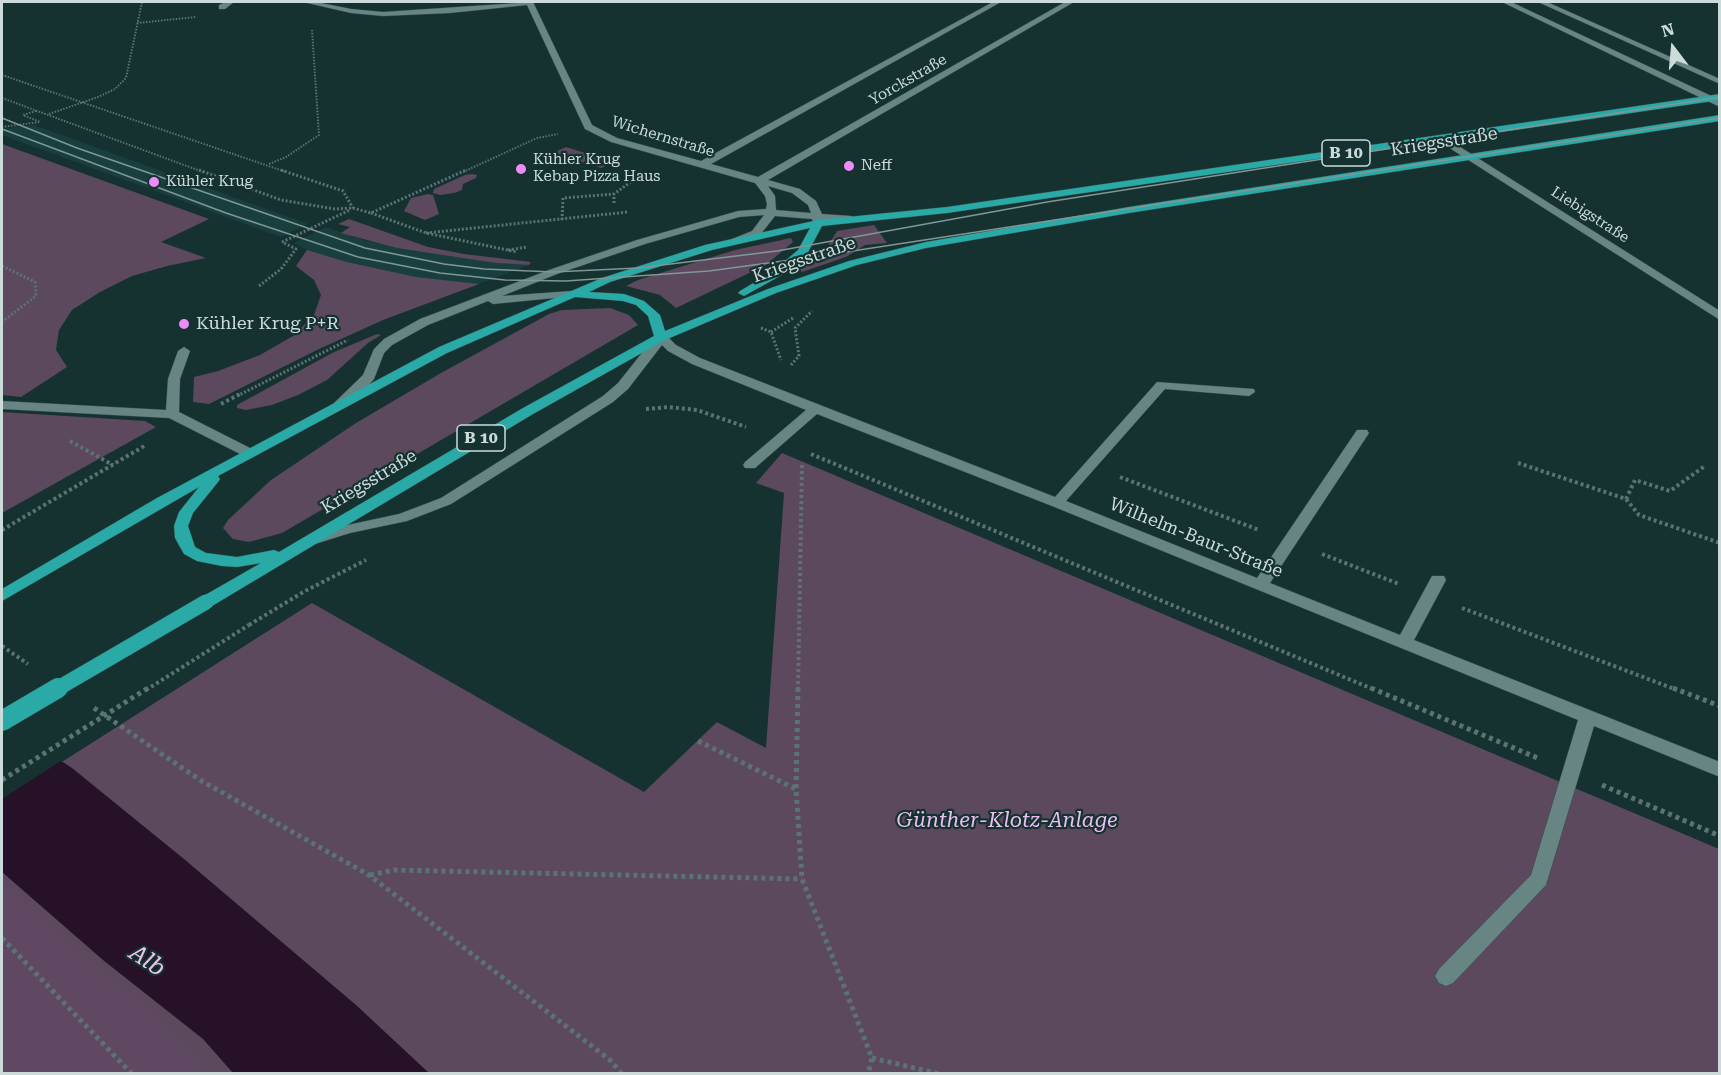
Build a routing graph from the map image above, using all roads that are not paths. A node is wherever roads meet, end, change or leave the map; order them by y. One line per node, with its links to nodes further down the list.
1 (230, 2): 8 (street)
2 (307, 2): 3 (street)
3 (530, 2): 14 (street, Wichernstraße)
4 (998, 2): 14 (street, Yorckstraße)
5 (1070, 2): 15 (street, Yorckstraße)
6 (1506, 2): 10 (street)
7 (1542, 2): 9 (street)
8 (222, 7)
9 (1719, 82)
10 (1717, 100): 12 (main road, Kriegsstraße / B 10)
11 (1719, 118): 13 (main road, Kriegsstraße / B 10)
12 (1443, 140): 13 (street, Liebigstraße); 17 (main road, Kriegsstraße / B 10)
13 (1472, 158): 21 (street, Liebigstraße); 22 (main road, Kriegsstraße / B 10)
14 (702, 165): 15 (street, Wichernstraße)
15 (759, 182): 16 (street); 17 (street, Wichernstraße)
16 (771, 213): 17 (street); 18 (street); 20 (street)
17 (818, 221): 18 (main road, Kriegsstraße / B 10); 22 (main road)
18 (736, 241): 19 (main road, Kriegsstraße / B 10)
19 (571, 294): 20 (street); 23 (main road); 26 (main road, Kriegsstraße / B 10)
20 (471, 303): 26 (street)
21 (1719, 317)
22 (703, 318): 23 (main road, Kriegsstraße / B 10)
23 (661, 337): 28 (street, Wilhelm-Baur-Straße); 35 (main road, Kriegsstraße / B 10); 35 (street)
24 (184, 351): 29 (street)
25 (1249, 392): 34 (street)
26 (340, 404): 31 (main road, Kriegsstraße / B 10)
27 (2, 405): 29 (street)
28 (815, 409): 32 (street); 34 (street, Wilhelm-Baur-Straße)
29 (172, 414): 31 (street)
30 (1362, 433): 37 (street)
31 (249, 453): 33 (main road, Kriegsstraße / B 10)
32 (750, 465)
33 (225, 467): 35 (main road); 38 (main road, Kriegsstraße / B 10)
34 (1057, 503): 37 (street, Wilhelm-Baur-Straße)
35 (304, 543): 41 (main road, Kriegsstraße / B 10, bridge)
36 (1438, 580): 39 (street)
37 (1260, 585): 39 (street, Wilhelm-Baur-Straße)
38 (2, 596)
39 (1404, 643): 40 (street, Wilhelm-Baur-Straße)
40 (1588, 716): 42 (street, Wilhelm-Baur-Straße); 43 (street)
41 (2, 722)
42 (1719, 770)
43 (1446, 976)

